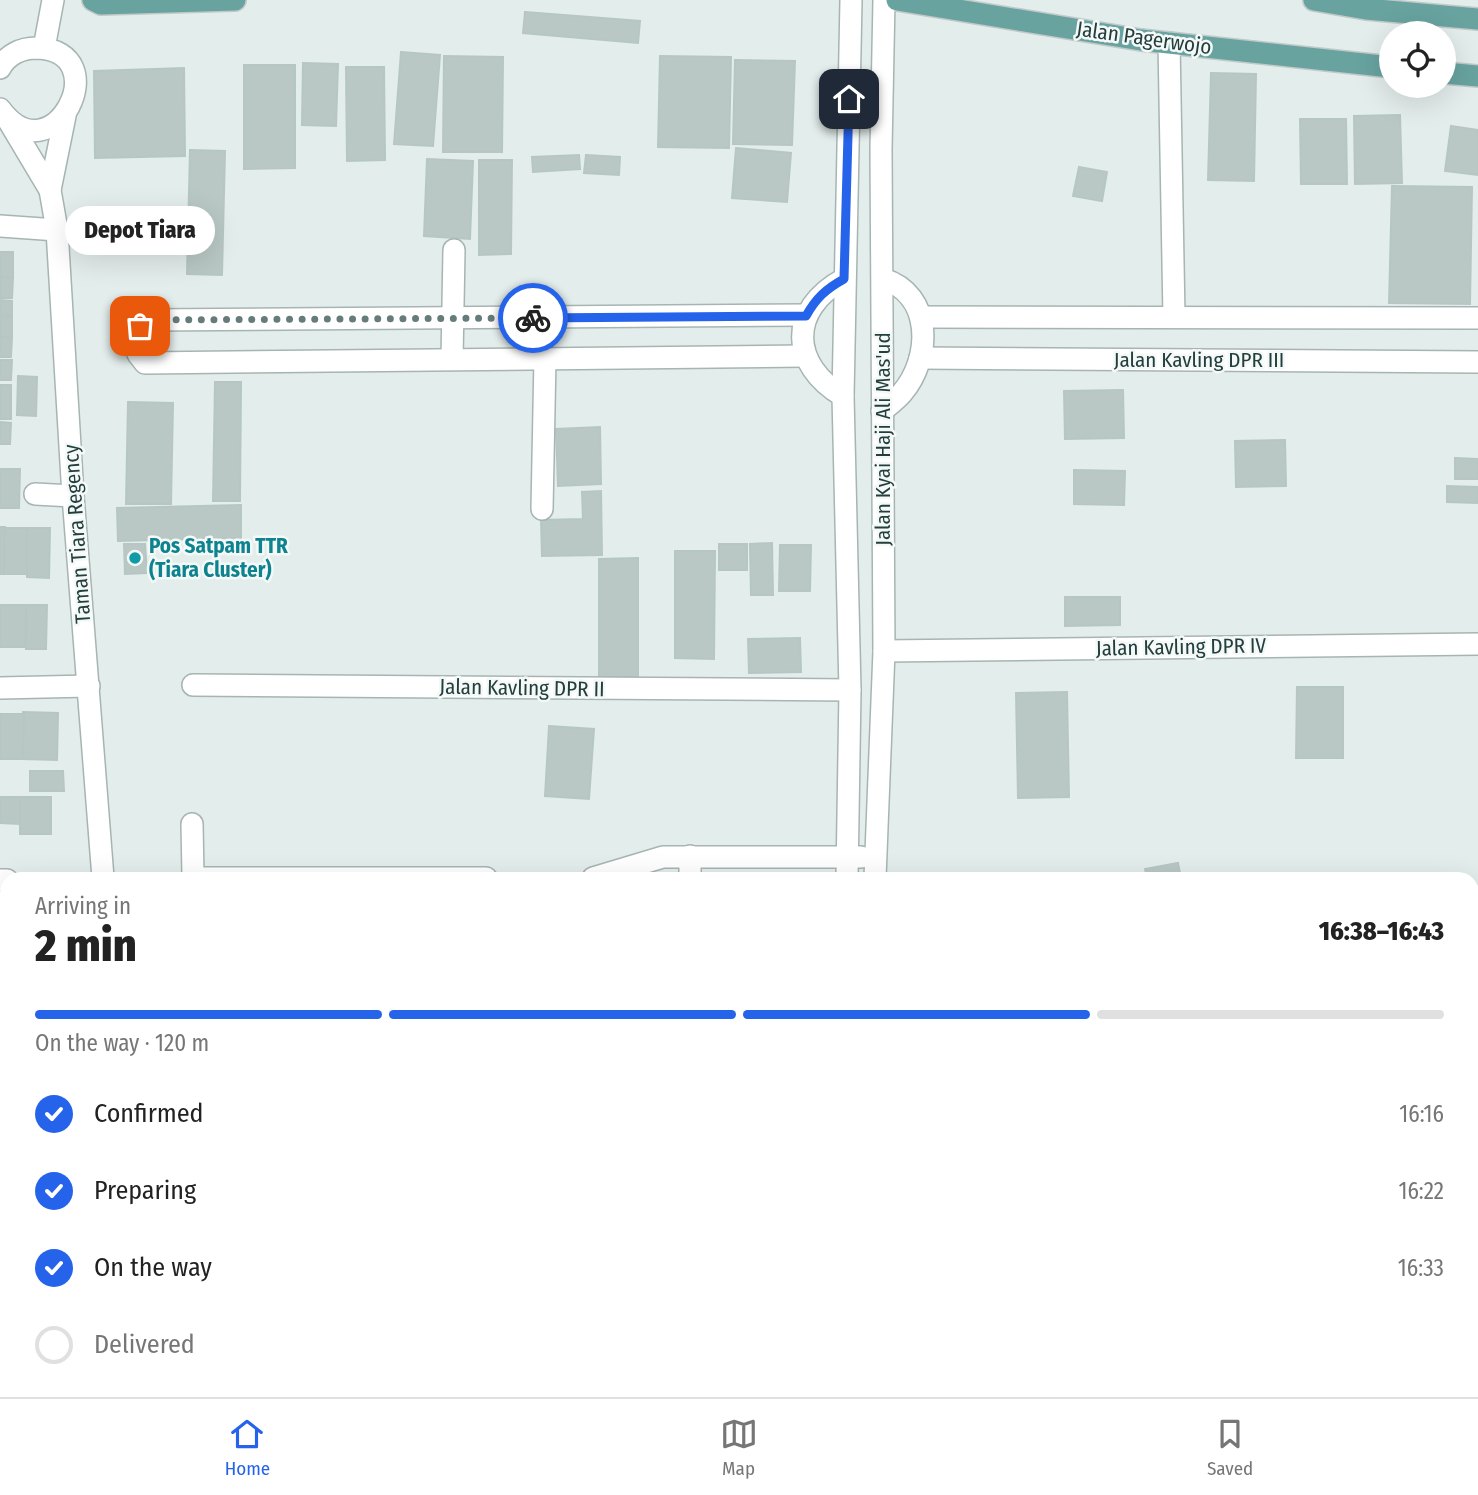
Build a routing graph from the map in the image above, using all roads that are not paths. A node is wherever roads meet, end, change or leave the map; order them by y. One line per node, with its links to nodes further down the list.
1 (53, 0): 11 (street)
2 (93, 0): 8 (main road)
3 (235, 0): 8 (main road)
4 (851, 0): 22 (street, Jalan Kyai Haji Ali Mas'ud)
5 (884, 0): 23 (street, Jalan Kyai Haji Ali Mas'ud)
6 (897, 0): 10 (main road, Jalan Pagerwojo)
7 (1314, 0): 9 (main road)
8 (200, 1)
9 (1478, 19)
10 (1169, 43): 12 (main road, Jalan Pagerwojo); 26 (street)
11 (44, 48): 13 (street); 17 (street, Taman Tiara Regency)
12 (1379, 66)
13 (0, 68)
14 (1456, 74): 15 (main road)
15 (1478, 76)
16 (3, 113): 17 (street); 18 (street, Taman Tiara Regency)
17 (65, 116): 18 (street, Taman Tiara Regency)
18 (50, 190): 20 (street, Taman Tiara Regency)
19 (0, 226): 20 (street)
20 (57, 230): 37 (street, Taman Tiara Regency)
21 (454, 250): 27 (street)
22 (844, 279): 24 (street); 34 (street, Jalan Kyai Haji Ali Mas'ud)
23 (883, 279): 25 (street); 35 (street, Jalan Kyai Haji Ali Mas'ud)
24 (806, 316): 27 (street); 29 (street)
25 (921, 317): 26 (street, Jalan Kavling DPR III); 31 (street)
26 (1174, 317): 28 (street, Jalan Kavling DPR III)
27 (451, 318): 32 (street); 32 (street)
28 (1478, 318)
29 (805, 356): 30 (street); 34 (street)
30 (545, 358): 32 (street); 38 (street)
31 (920, 358): 33 (street, Jalan Kavling DPR III); 35 (street)
32 (452, 359)
33 (1478, 362)
34 (844, 396): 44 (street, Jalan Kyai Haji Ali Mas'ud)
35 (882, 411): 40 (street, Jalan Kyai Haji Ali Mas'ud)
36 (35, 494): 37 (street)
37 (73, 496): 42 (street, Taman Tiara Regency)
38 (542, 509)
39 (1478, 644): 40 (street, Jalan Kavling DPR IV)
40 (884, 651): 49 (street, Jalan Kyai Haji Ali Mas'ud)
41 (193, 685): 44 (street, Jalan Kavling DPR II)
42 (89, 686): 43 (street); 50 (street, Taman Tiara Regency)
43 (0, 688)
44 (850, 690): 47 (street, Jalan Kyai Haji Ali Mas'ud)
45 (192, 824): 51 (street)
46 (690, 856): 48 (street); 52 (street); 53 (street)
47 (847, 856): 48 (street); 49 (street); 54 (street, Jalan Kyai Haji Ali Mas'ud)
48 (720, 868)
49 (876, 869)
50 (103, 872)
51 (192, 872)
52 (613, 872)
53 (690, 872)
54 (847, 872)

